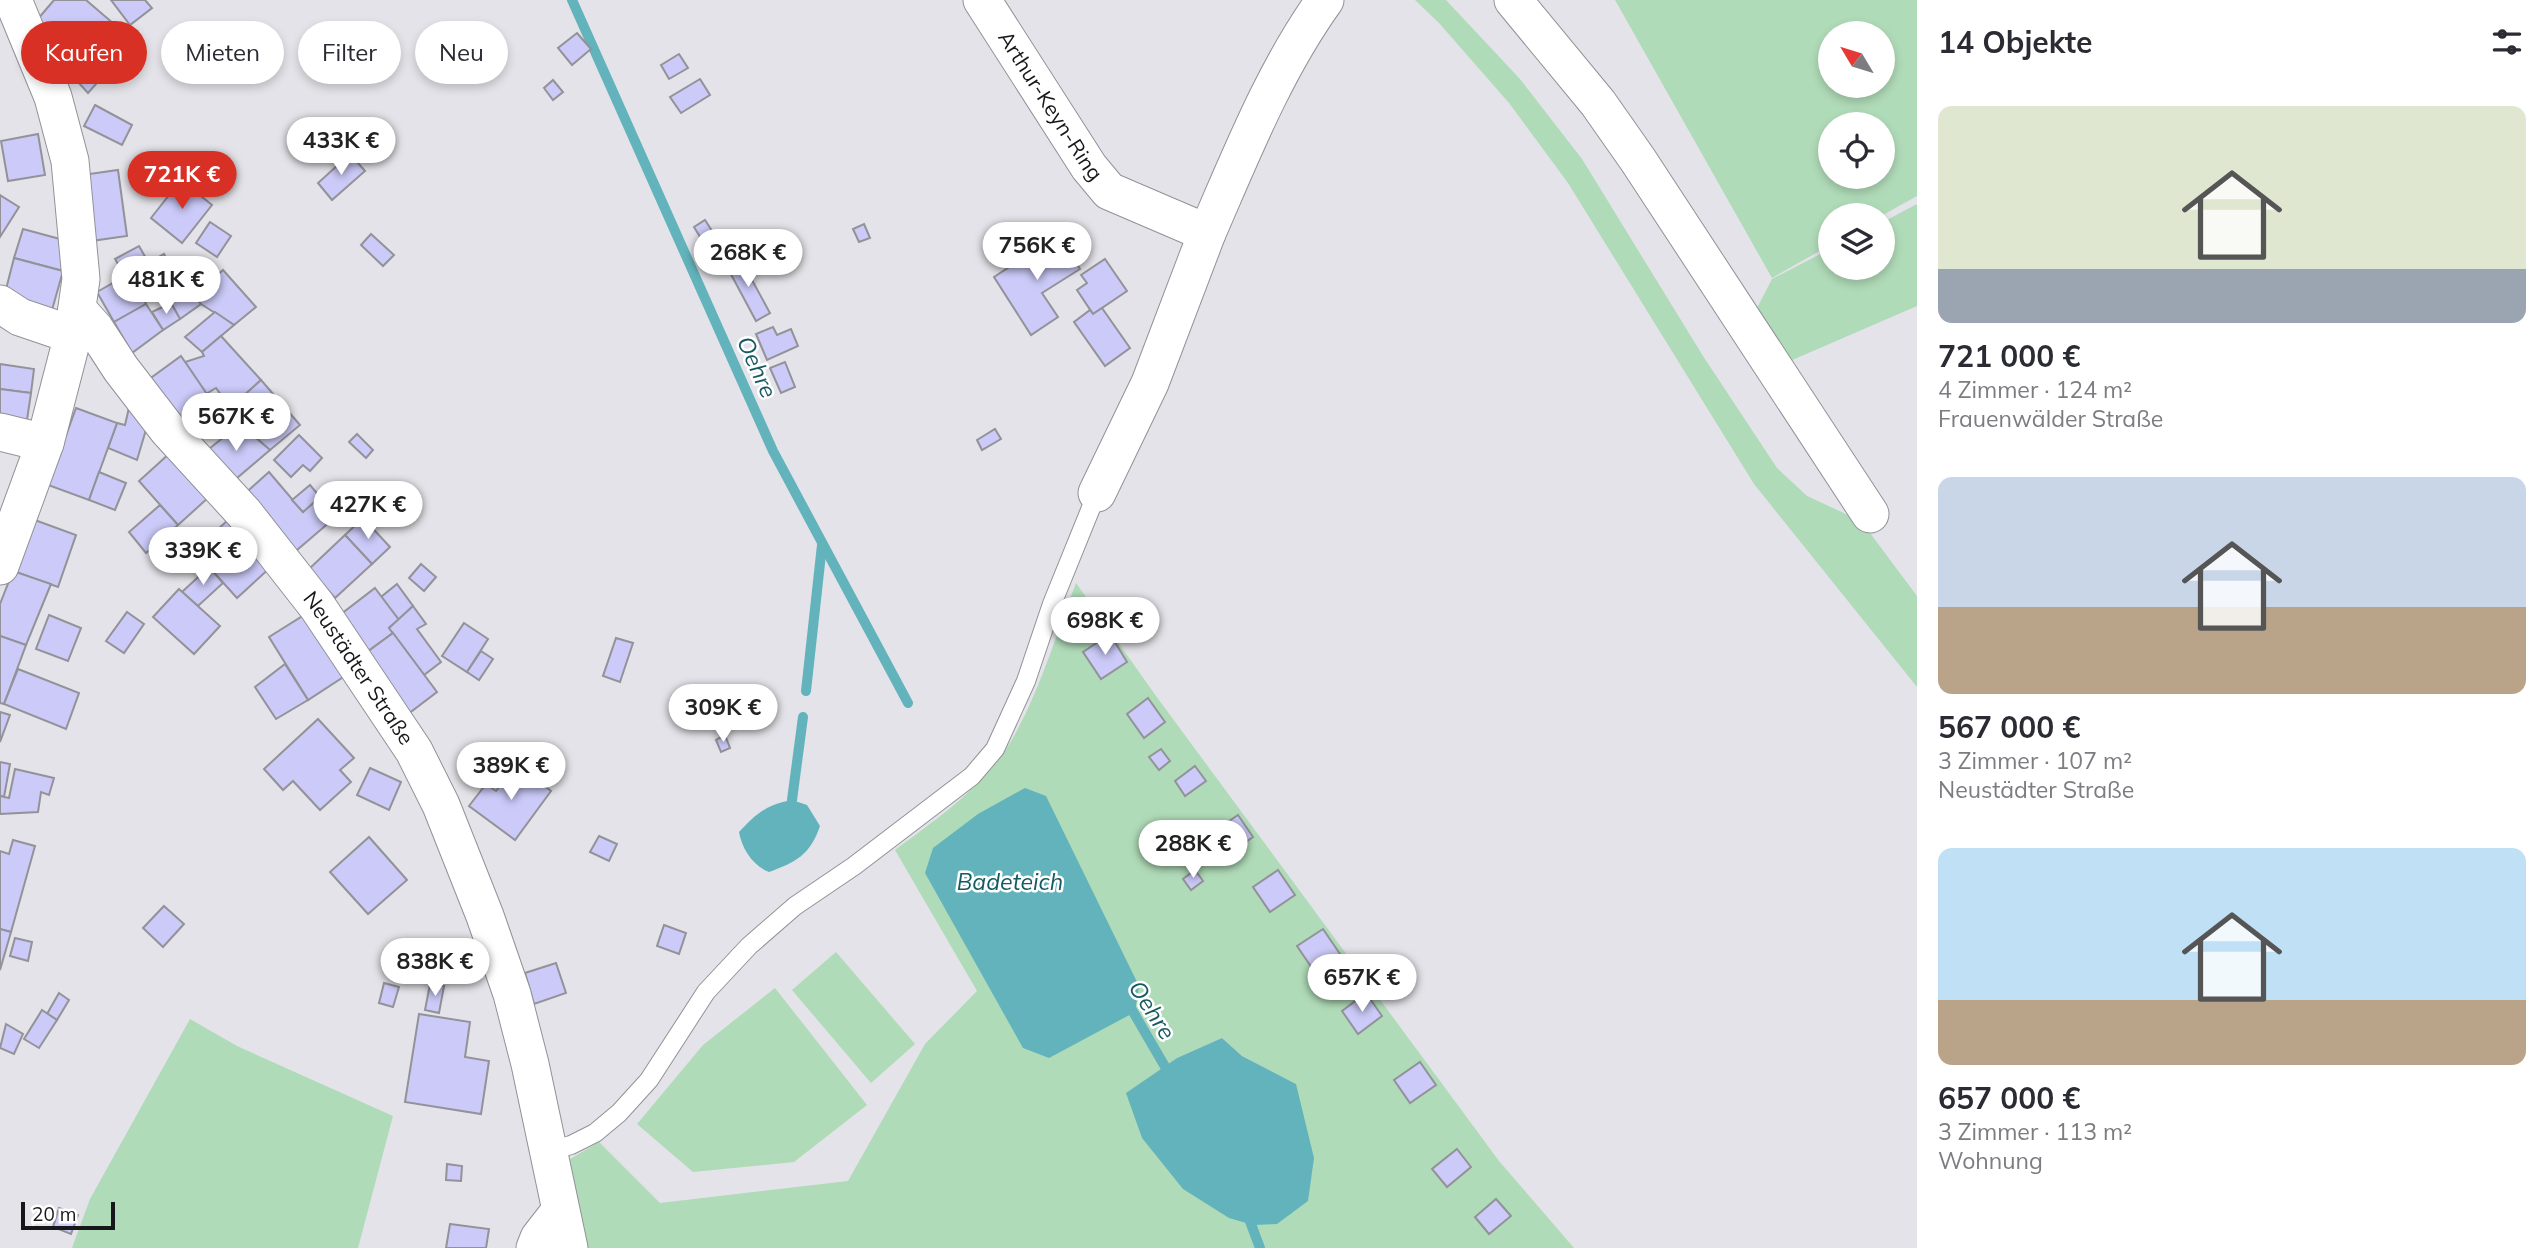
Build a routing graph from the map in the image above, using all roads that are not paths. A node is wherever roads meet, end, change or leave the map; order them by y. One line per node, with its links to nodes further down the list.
1 (13, 0): 7 (street)
2 (982, 0): 5 (street, Arthur-Keyn-Ring)
3 (1325, 0): 5 (street)
4 (1513, 0): 11 (street)
5 (1207, 233): 10 (street)
6 (0, 304): 7 (street)
7 (75, 322): 9 (street); 13 (street, Neustädter Straße)
8 (0, 432): 9 (street)
9 (45, 443): 12 (street)
10 (1097, 493): 13 (lane)
11 (1870, 514)
12 (0, 566)
13 (550, 1151): 14 (street, Neustädter Straße)
14 (560, 1211): 15 (street); 16 (street, Neustädter Straße)
15 (535, 1248)
16 (569, 1248)

